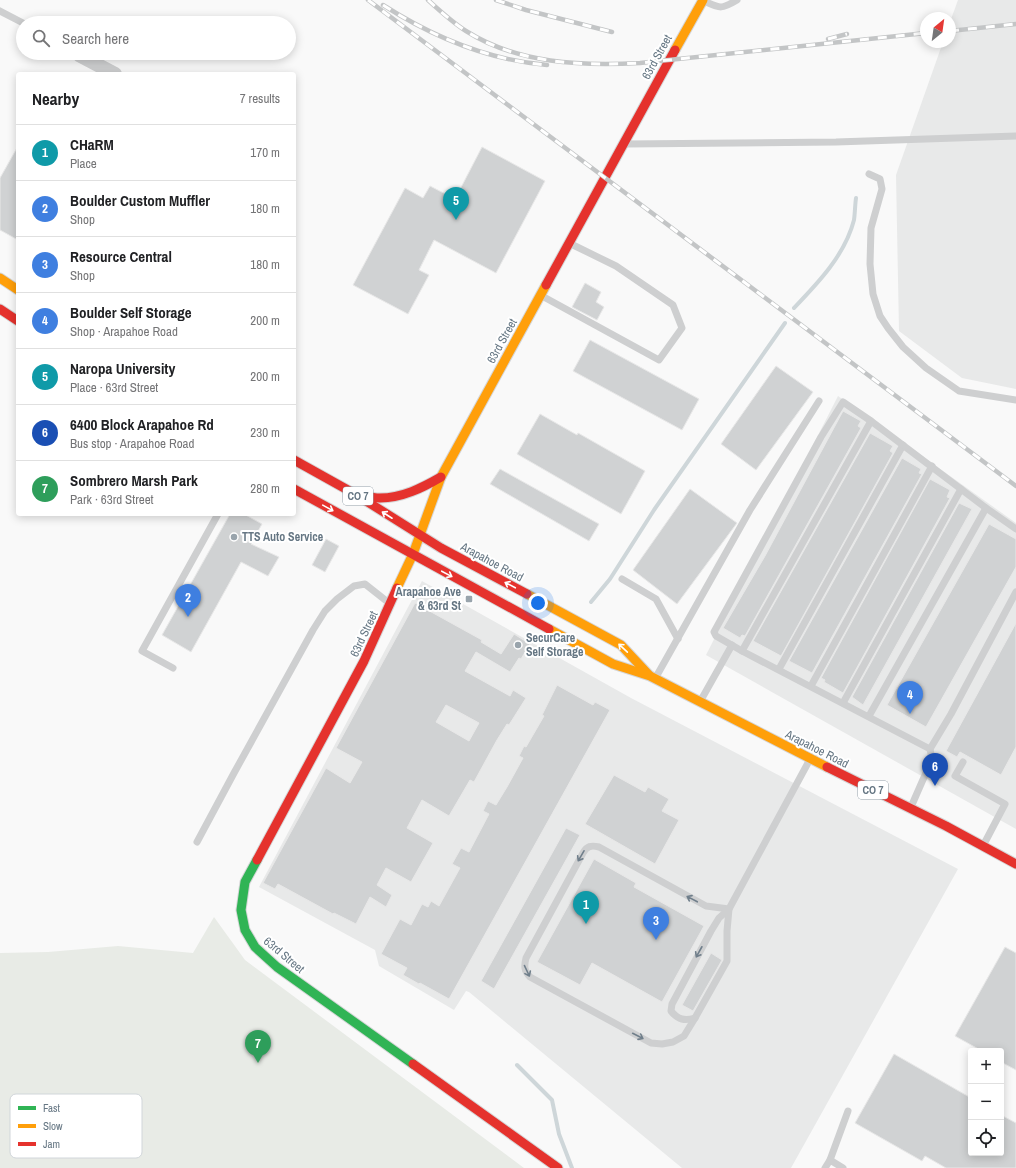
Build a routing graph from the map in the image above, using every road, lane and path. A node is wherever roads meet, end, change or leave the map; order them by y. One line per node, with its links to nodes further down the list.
1 (703, 0): 2 (lane); 8 (street, 63rd Street)
2 (738, 0)
3 (0, 11): 4 (lane)
4 (16, 19)
5 (89, 60): 6 (street)
6 (110, 72)
7 (1016, 136): 8 (lane)
8 (623, 144): 10 (street, 63rd Street)
9 (870, 174): 16 (lane)
10 (569, 243): 13 (street, 63rd Street); 13 (lane)
11 (0, 278): 12 (street)
12 (16, 289)
13 (540, 295): 22 (street, 63rd Street)
14 (0, 309): 15 (street)
15 (16, 320)
16 (1016, 400)
17 (819, 401): 34 (lane)
18 (871, 420): 19 (lane); 35 (lane); 36 (lane)
19 (903, 445): 21 (lane); 38 (lane)
20 (296, 461): 25 (street, CO 7)
21 (932, 466): 23 (lane); 40 (lane)
22 (440, 477): 25 (street); 29 (street, 63rd Street)
23 (961, 489): 26 (lane); 42 (lane)
24 (296, 490): 30 (street, CO 7, one-way to 30)
25 (355, 494): 29 (street, CO 7, one-way to 25)
26 (986, 508): 28 (lane); 43 (lane)
27 (217, 516): 37 (lane)
28 (1016, 529)
29 (421, 535): 30 (street, 63rd Street); 39 (street, Arapahoe Road / CO 7, one-way to 29)
30 (413, 554): 33 (street, 63rd Street); 39 (street, Arapahoe Road / CO 7, one-way to 39)
31 (622, 579): 34 (lane)
32 (1016, 592): 44 (lane)
33 (391, 604): 48 (lane); 55 (street, 63rd Street)
34 (678, 639): 39 (lane)
35 (732, 645): 36 (lane); 41 (lane)
36 (742, 651): 38 (lane)
37 (173, 668)
38 (779, 669): 40 (lane)
39 (653, 677): 41 (street, Arapahoe Road / CO 7)
40 (811, 686): 42 (lane)
41 (700, 702): 45 (street, Arapahoe Road / CO 7)
42 (843, 703): 43 (lane)
43 (869, 716): 44 (lane)
44 (930, 749): 47 (lane)
45 (811, 759): 47 (street, Arapahoe Road / CO 7); 51 (lane)
46 (963, 762): 49 (lane)
47 (910, 809): 49 (street, Arapahoe Road / CO 7)
48 (197, 842)
49 (983, 846): 50 (street, Arapahoe Road / CO 7)
50 (1016, 864)
51 (729, 909): 52 (lane); 52 (lane, one-way to 52); 52 (lane, one-way to 52)
52 (695, 1018)
53 (848, 1111): 54 (lane)
54 (830, 1160): 56 (lane); 57 (lane)
55 (558, 1168)
56 (825, 1168)
57 (843, 1168)

